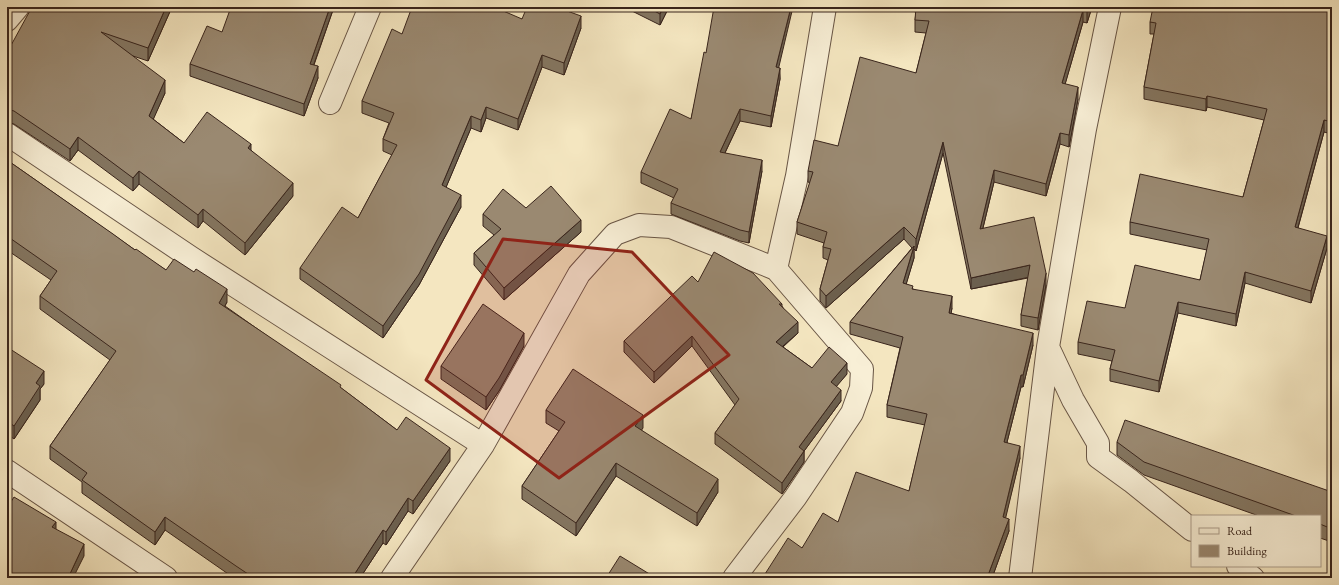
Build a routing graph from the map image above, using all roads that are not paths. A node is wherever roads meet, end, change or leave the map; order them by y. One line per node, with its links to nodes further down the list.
1 (18, 7): 5 (street)
2 (370, 7): 6 (street)
3 (825, 7): 8 (street)
4 (1110, 7): 9 (street)
5 (7, 20)
6 (330, 103)
7 (7, 134): 10 (street)
8 (776, 269): 10 (street); 16 (street)
9 (1048, 347): 12 (street); 17 (street)
10 (483, 445): 15 (street)
11 (7, 471): 14 (street)
12 (1191, 529)
13 (1239, 567): 18 (street)
14 (166, 578)
15 (392, 578)
16 (734, 578)
17 (1020, 578)
18 (1253, 578)

